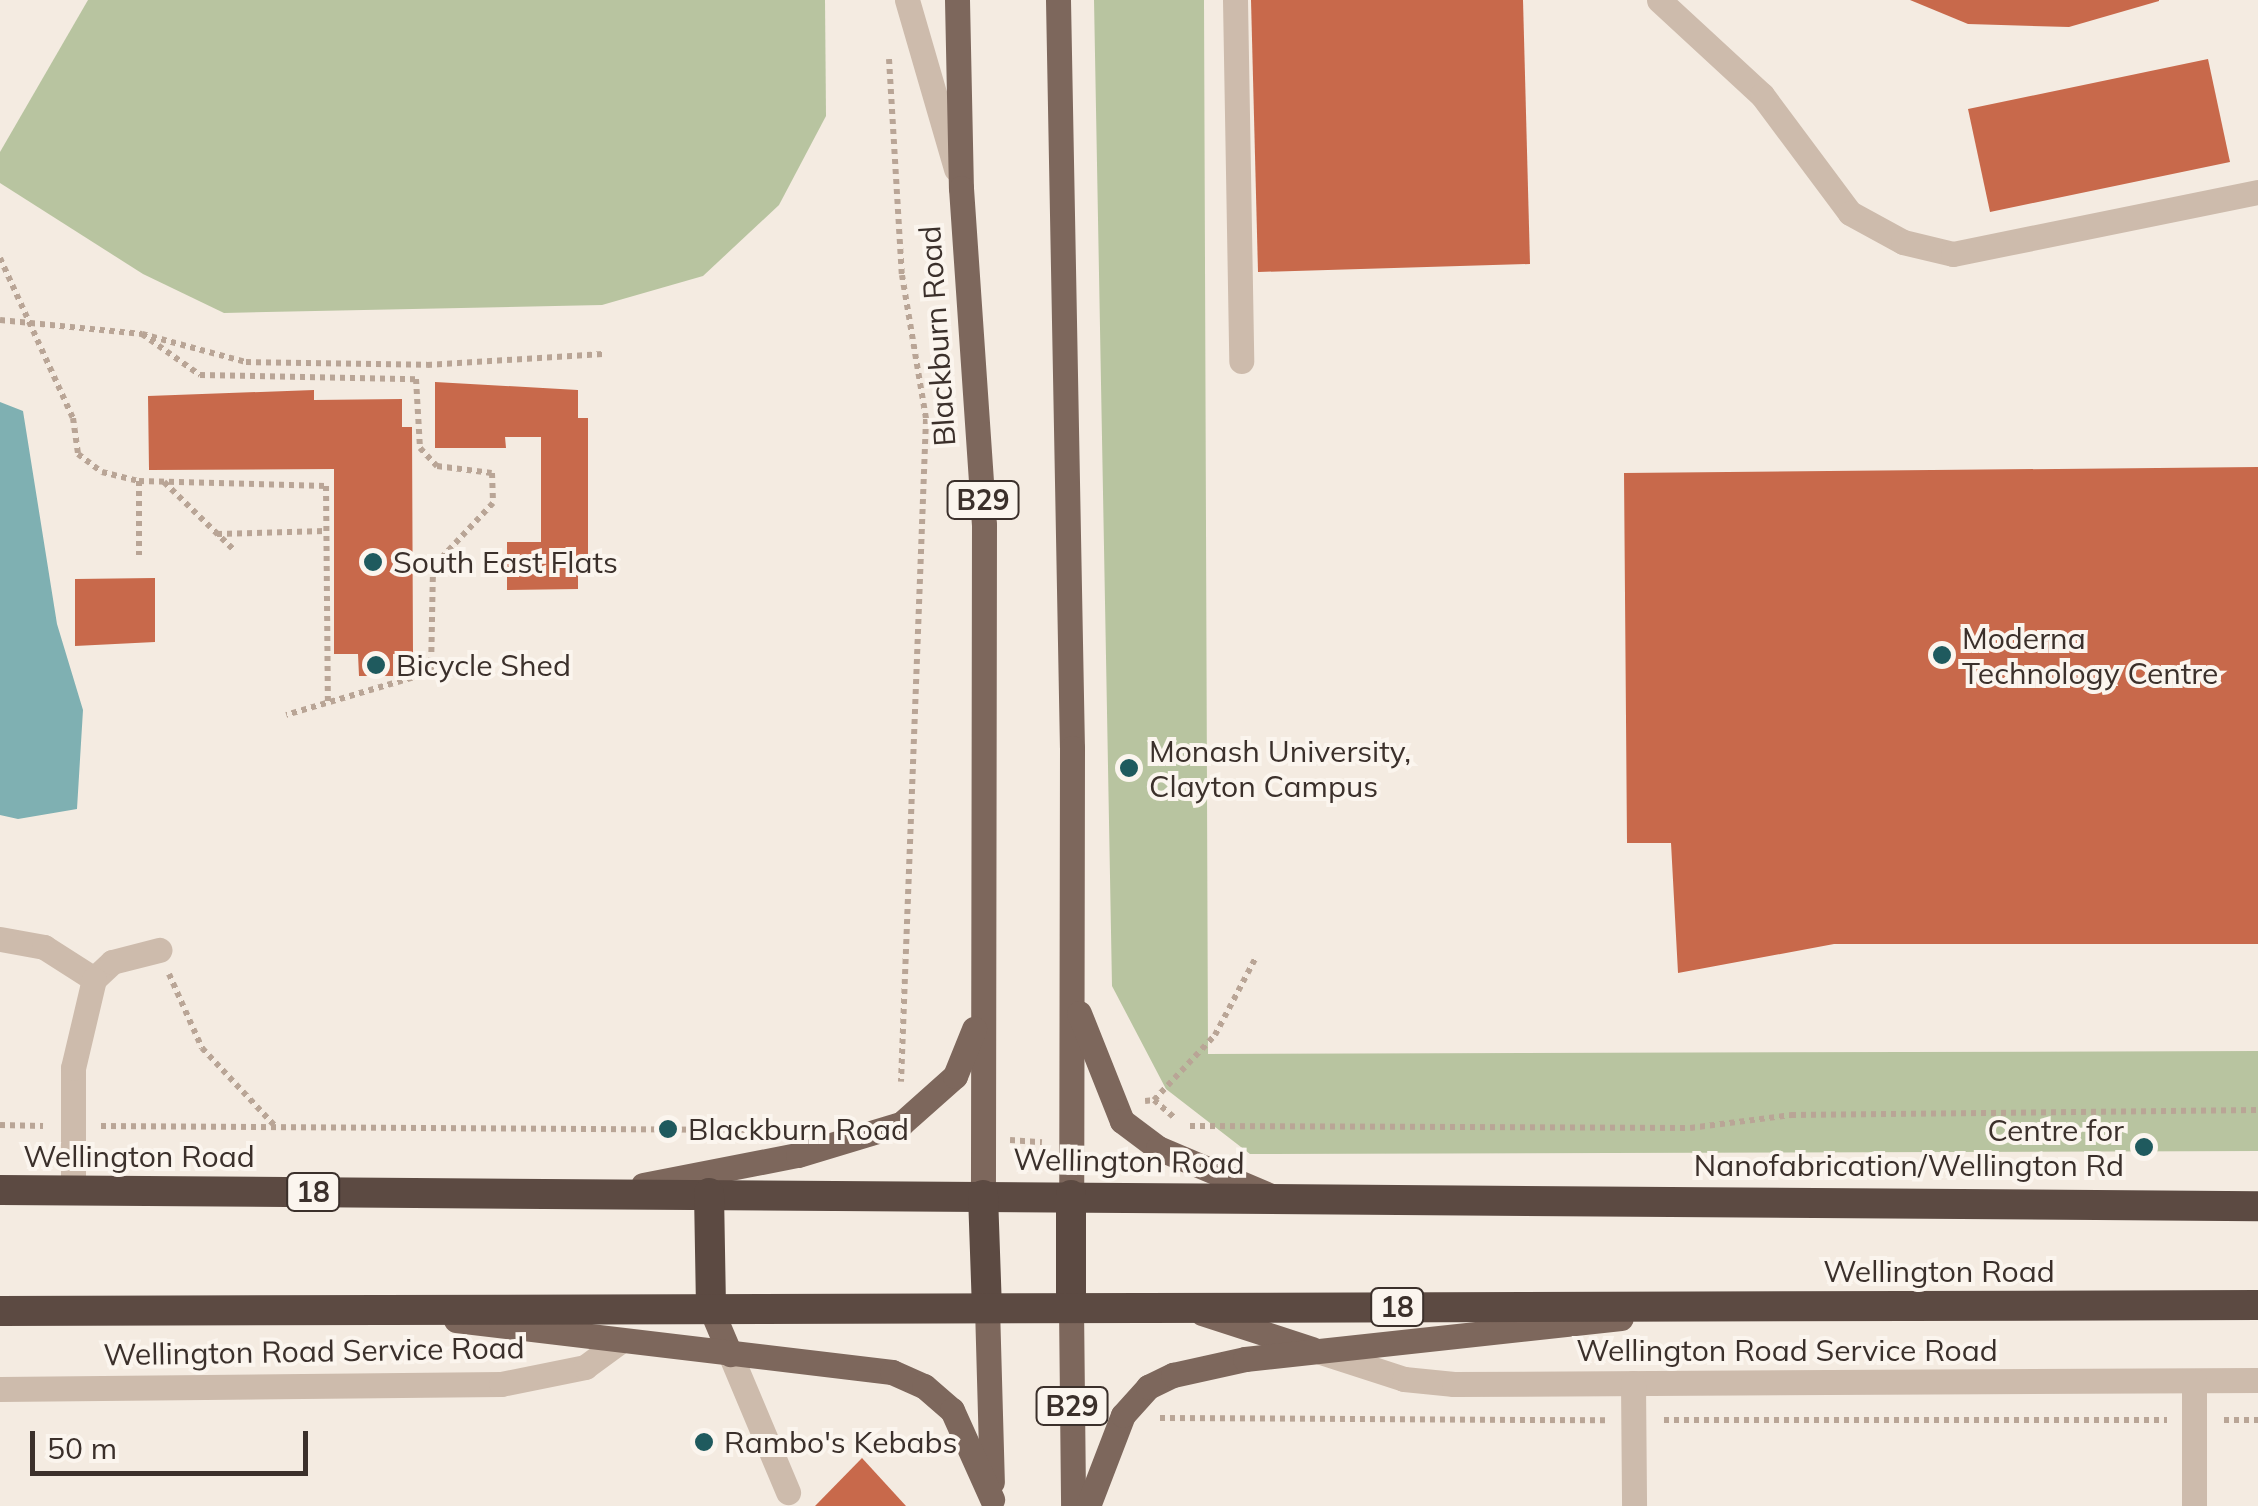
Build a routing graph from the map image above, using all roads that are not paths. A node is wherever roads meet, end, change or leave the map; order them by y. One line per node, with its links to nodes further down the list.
1 (908, 0): 6 (street)
2 (957, 0): 6 (main road, Blackburn Road / B29)
3 (1058, 0): 12 (main road, B29)
4 (1235, 0): 8 (street)
5 (1659, 0): 7 (street)
6 (962, 188): 13 (main road, Blackburn Road / B29)
7 (2258, 192)
8 (1241, 361)
9 (0, 939): 11 (street)
10 (159, 950): 11 (street)
11 (94, 979): 16 (street)
12 (1072, 994): 18 (main road, B29); 19 (main road)
13 (982, 1000): 14 (main road); 17 (main road, Blackburn Road / B29)
14 (708, 1183): 16 (highway, Wellington Road / 18); 17 (highway, Wellington Road / 18); 28 (highway)
15 (0, 1190): 16 (highway, Wellington Road / 18)
16 (73, 1190)
17 (983, 1195): 18 (highway, Wellington Road / 18); 22 (highway, Blackburn Road / B29)
18 (1072, 1195): 19 (highway, Wellington Road / 18); 23 (highway, B29)
19 (1276, 1198): 20 (highway, Wellington Road / 18)
20 (2258, 1206)
21 (2258, 1304): 24 (highway, Wellington Road / 18)
22 (987, 1306): 23 (highway, Wellington Road / 18); 28 (highway, Wellington Road / 18); 38 (main road, Blackburn Road / B29)
23 (1071, 1306): 25 (highway, Wellington Road / 18); 39 (main road, B29)
24 (1722, 1306): 25 (highway, Wellington Road / 18); 31 (main road)
25 (1183, 1307): 31 (main road)
26 (378, 1308): 27 (highway, Wellington Road / 18); 29 (highway, Wellington Road / 18); 30 (main road)
27 (648, 1309): 28 (highway, Wellington Road / 18); 30 (main road)
28 (711, 1309): 32 (main road)
29 (0, 1311)
30 (620, 1342): 32 (main road); 36 (street, Wellington Road Service Road)
31 (1321, 1352): 35 (street, Wellington Road Service Road); 40 (main road)
32 (730, 1354): 37 (street); 38 (main road)
33 (2258, 1380): 34 (street, Wellington Road Service Road)
34 (2194, 1381): 35 (street, Wellington Road Service Road); 42 (street)
35 (1633, 1383): 41 (street)
36 (0, 1390)
37 (788, 1492)
38 (993, 1503)
39 (1073, 1506)
40 (1088, 1506)
41 (1634, 1506)
42 (2194, 1506)

